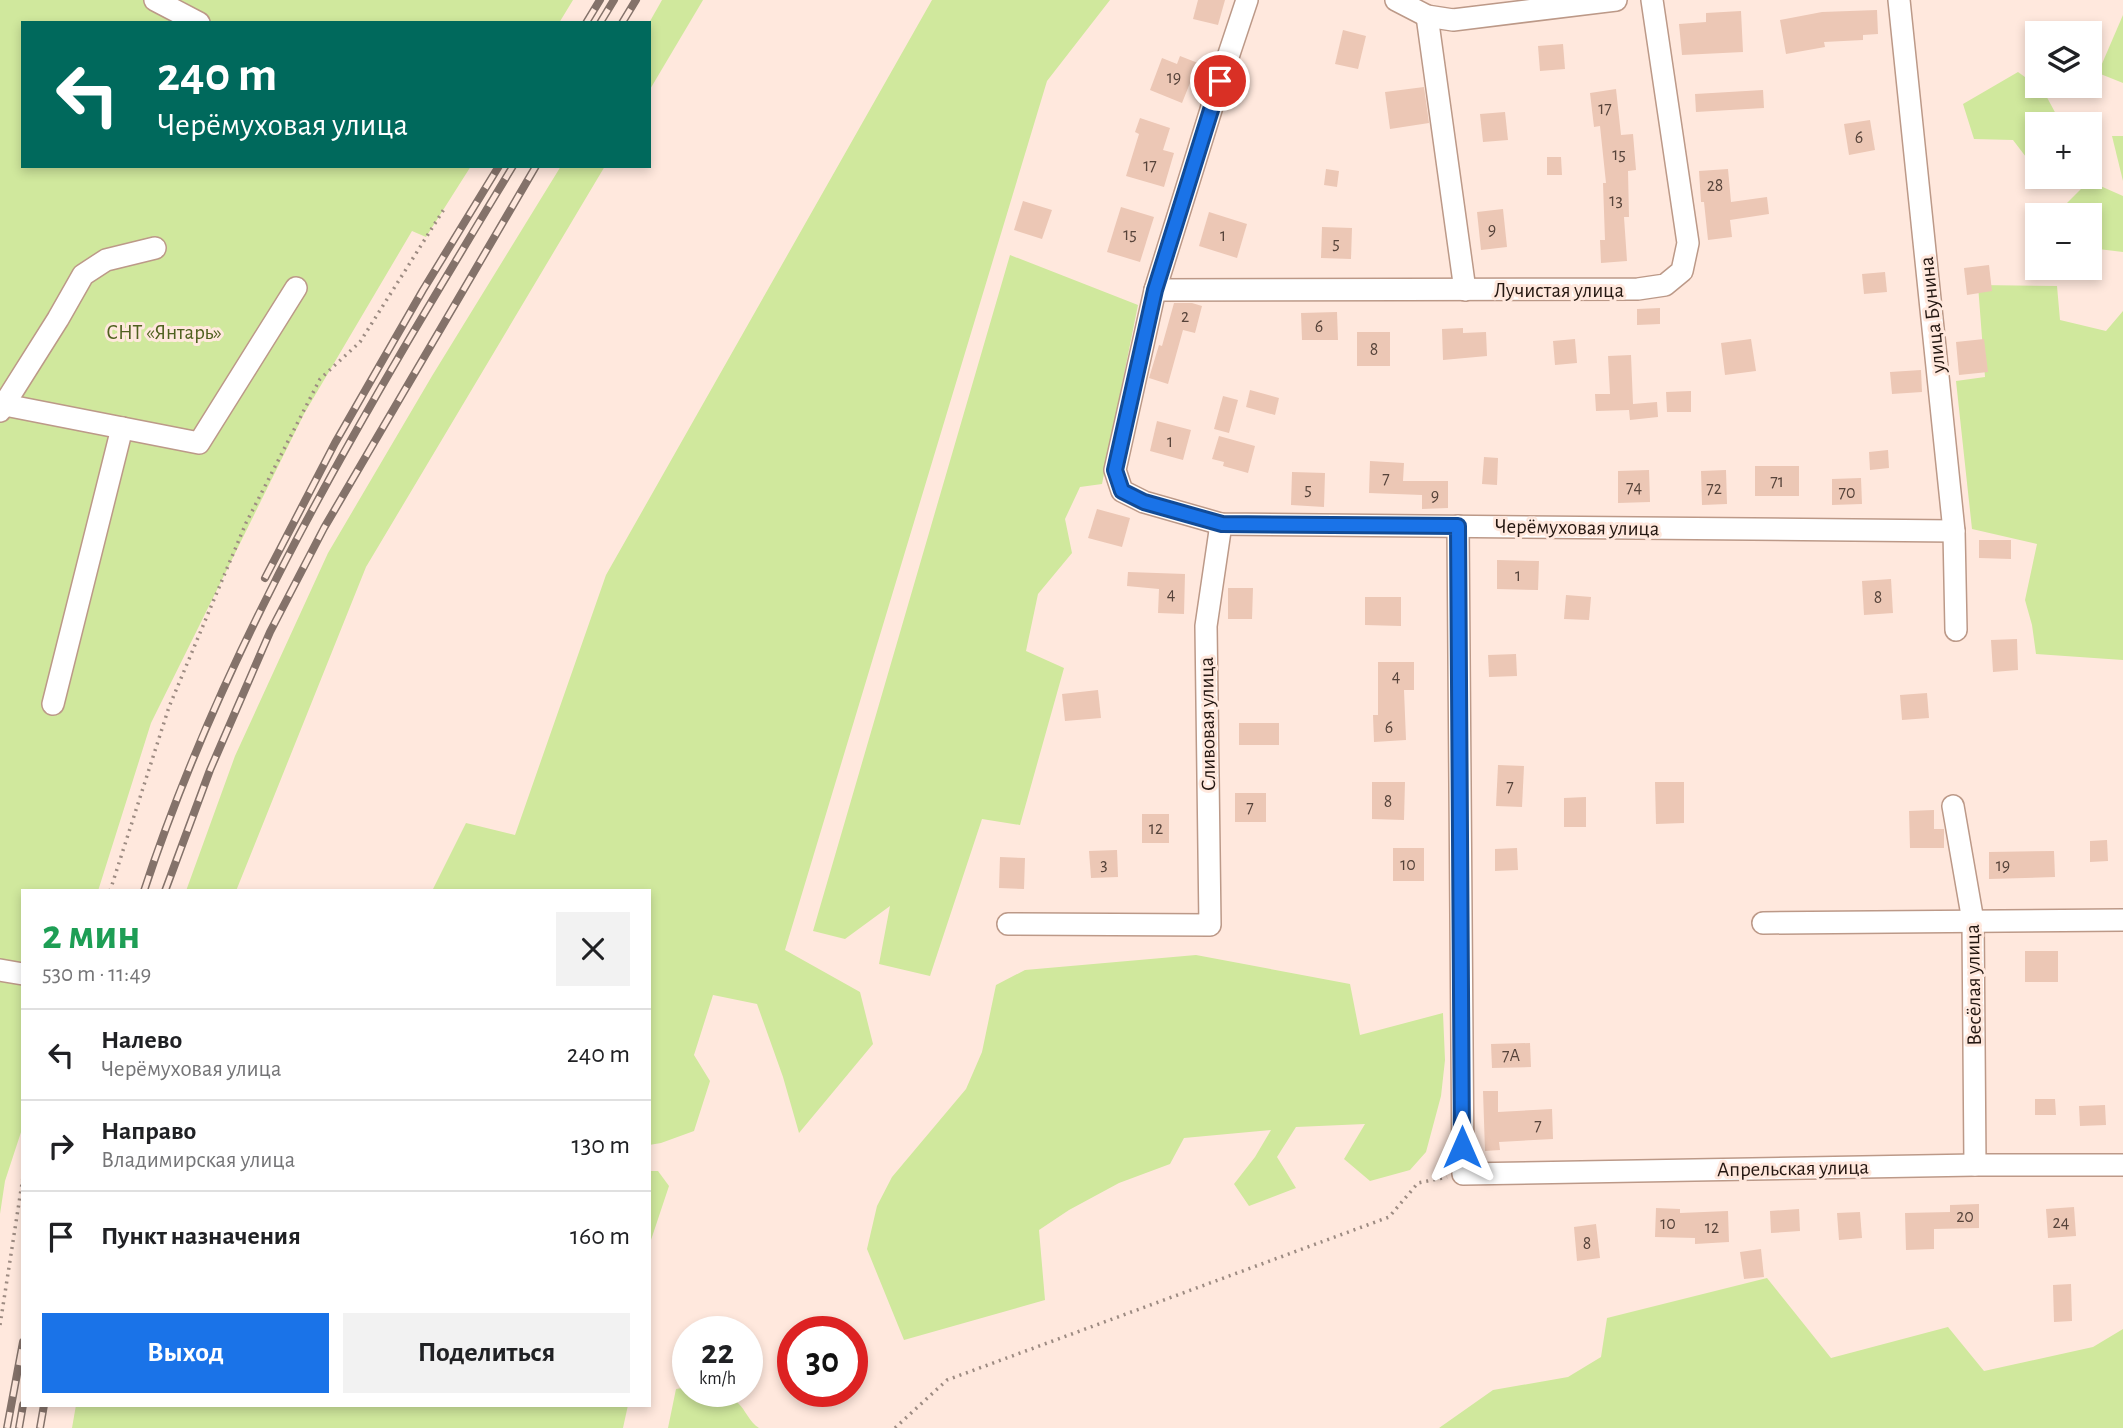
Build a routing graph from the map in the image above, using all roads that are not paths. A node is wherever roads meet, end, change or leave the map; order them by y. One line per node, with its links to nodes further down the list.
1 (155, 0): 8 (street)
2 (1247, 0): 11 (street)
3 (1396, 0): 7 (street)
4 (1616, 0): 7 (street)
5 (1652, 0): 12 (street, Лучистая улица)
6 (1899, 0): 17 (street, улица Бунина)
7 (1427, 16): 12 (street)
8 (195, 21)
9 (155, 248): 13 (street)
10 (296, 288): 14 (street)
11 (1155, 290): 12 (street, Лучистая улица); 15 (street, Черёмуховая улица)
12 (1465, 290)
13 (2, 408): 14 (street)
14 (122, 428): 19 (street)
15 (1222, 524): 16 (street, Черёмуховая улица); 24 (street, Сливовая улица)
16 (1458, 526): 17 (street, Черёмуховая улица); 27 (street, Апрельская улица)
17 (1954, 531): 18 (street, улица Бунина)
18 (1956, 630)
19 (53, 704)
20 (1953, 806): 22 (street, Весёлая улица)
21 (2123, 920): 22 (street)
22 (1973, 921): 23 (street); 27 (street, Весёлая улица)
23 (1763, 923)
24 (1008, 924)
25 (0, 970): 26 (street)
26 (21, 974)
27 (1975, 1165): 28 (street, Апрельская улица)
28 (2123, 1166)

